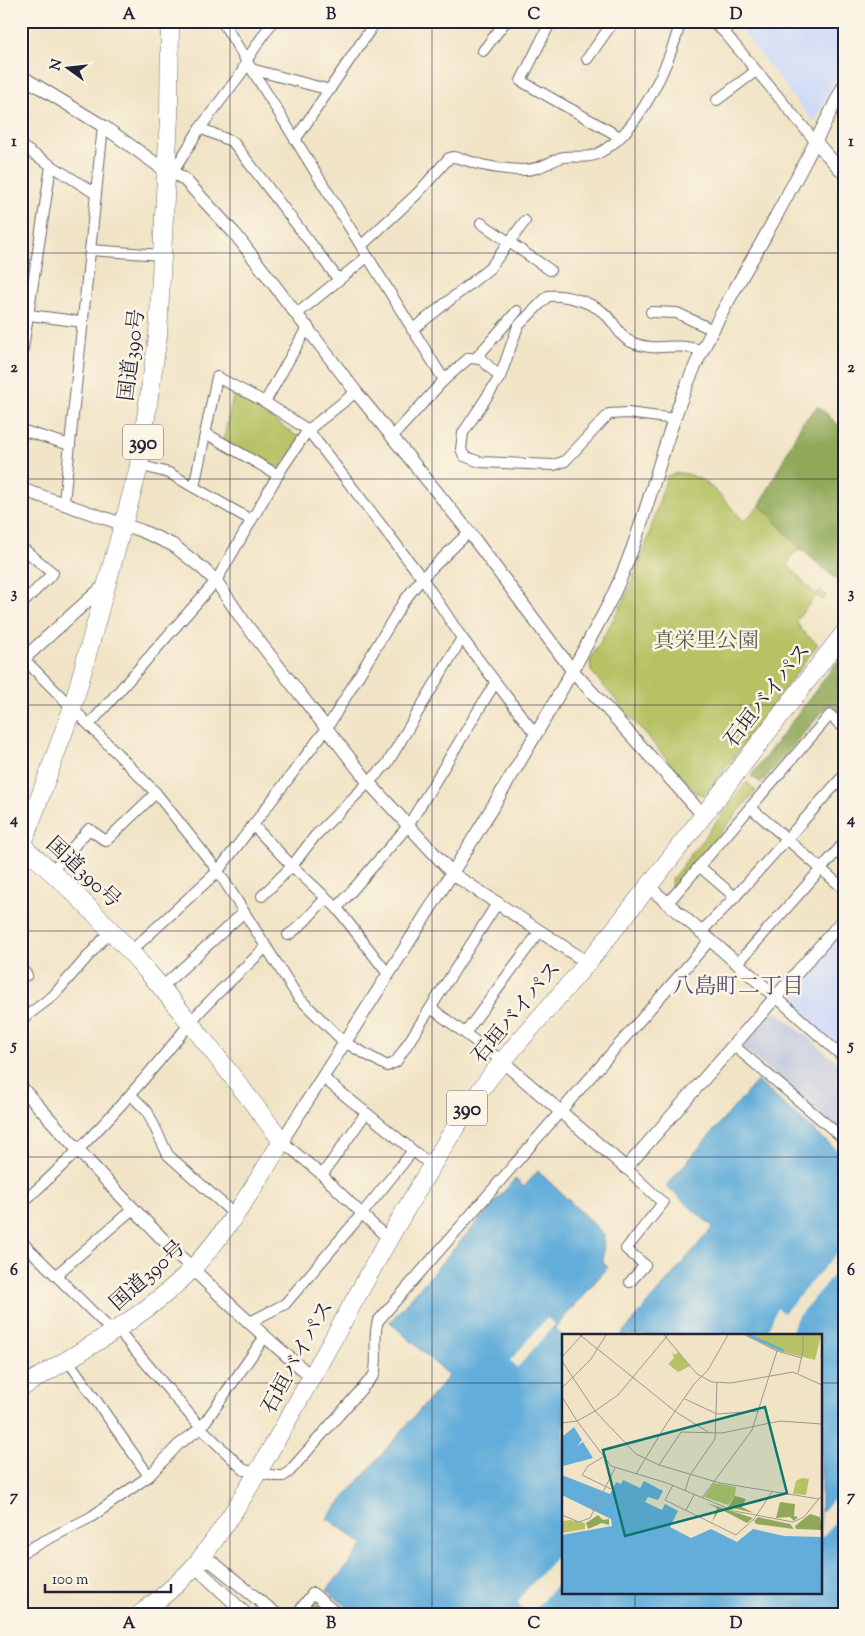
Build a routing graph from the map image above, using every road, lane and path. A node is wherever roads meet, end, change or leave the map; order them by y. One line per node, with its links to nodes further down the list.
1 (170, 21): 27 (highway, 国道390号 / 390)
2 (222, 21): 14 (street)
3 (273, 21): 14 (street)
4 (376, 21): 18 (street)
5 (506, 21): 12 (street)
6 (551, 21): 22 (street)
7 (614, 21): 13 (street)
8 (681, 21): 22 (street)
9 (711, 21): 11 (street)
10 (734, 21): 11 (street)
11 (724, 32): 15 (street)
12 (483, 51)
13 (587, 59)
14 (249, 65): 18 (street); 21 (street); 23 (street)
15 (756, 71): 19 (street); 24 (street)
16 (21, 76): 20 (street)
17 (844, 85): 24 (street)
18 (330, 90): 23 (street)
19 (717, 100)
20 (103, 126): 27 (street); 29 (street)
21 (200, 128): 27 (street); 38 (street)
22 (620, 137): 33 (street)
23 (295, 140): 33 (street)
24 (816, 142): 28 (street); 46 (street)
25 (21, 146): 26 (street)
26 (52, 166): 29 (street); 42 (street)
27 (169, 172): 35 (highway, 国道390号 / 390); 41 (street)
28 (844, 174)
29 (96, 194): 34 (street)
30 (525, 220): 32 (street)
31 (481, 223): 32 (street)
32 (509, 242): 37 (street); 45 (street)
33 (361, 246): 36 (street)
34 (90, 250): 35 (street); 43 (street)
35 (162, 254): 60 (highway, 国道390号 / 390)
36 (367, 257): 38 (street); 45 (street)
37 (550, 270)
38 (339, 280): 41 (street)
39 (517, 311): 48 (street)
40 (651, 312): 46 (street)
41 (298, 313): 44 (street)
42 (24, 314): 43 (street); 49 (street)
43 (83, 322): 59 (street)
44 (308, 326): 52 (street); 53 (street)
45 (412, 330): 51 (street)
46 (713, 330): 47 (street)
47 (702, 352): 50 (street); 54 (street)
48 (476, 358): 50 (street); 51 (street)
49 (21, 361)
50 (500, 377): 54 (street)
51 (444, 380): 58 (street)
52 (356, 392): 56 (street); 58 (street)
53 (265, 402): 56 (street); 57 (street)
54 (674, 419): 76 (street)
55 (21, 430): 59 (street)
56 (308, 430): 61 (street); 69 (street)
57 (207, 434): 61 (street); 62 (street)
58 (392, 436): 67 (street)
59 (70, 445): 64 (street)
60 (140, 465): 62 (street); 66 (highway, 国道390号 / 390)
61 (278, 475): 65 (street)
62 (194, 487): 65 (street)
63 (21, 489): 64 (street)
64 (64, 502): 66 (street)
65 (251, 520): 70 (street)
66 (123, 526): 70 (street); 71 (highway, 国道390号 / 390)
67 (469, 532): 69 (street); 76 (street)
68 (21, 547): 72 (street)
69 (422, 578): 74 (street); 80 (street)
70 (216, 581): 79 (street); 80 (street)
71 (106, 584): 75 (street); 78 (highway, 国道390号 / 390)
72 (21, 605)
73 (844, 632): 87 (highway, 石垣バイパス / 390)
74 (462, 638): 77 (street); 84 (street)
75 (22, 658): 78 (street)
76 (572, 670): 82 (street); 87 (street)
77 (495, 683): 82 (street); 89 (street)
78 (72, 709): 79 (street); 92 (highway, 国道390号 / 390)
79 (90, 724): 85 (street)
80 (327, 728): 84 (street); 88 (street)
81 (844, 728): 86 (street)
82 (536, 736): 98 (street)
83 (844, 775): 90 (street)
84 (369, 783): 89 (street); 93 (street)
85 (156, 794): 96 (street); 97 (street)
86 (750, 807): 90 (street); 94 (street)
87 (702, 815): 99 (highway, 石垣バイパス / 390)
88 (253, 825): 93 (street); 97 (street)
89 (408, 826): 98 (street); 106 (street)
90 (786, 839): 95 (street); 102 (street)
91 (844, 843): 95 (street)
92 (22, 847): 96 (highway, 国道390号 / 390)
93 (292, 866): 101 (street); 103 (street)
94 (699, 866): 102 (street); 104 (street)
95 (821, 869): 100 (street); 116 (street)
96 (52, 871): 109 (highway, 国道390号 / 390)
97 (218, 871): 107 (street); 114 (street)
98 (453, 874): 105 (street); 117 (street)
99 (649, 887): 112 (street); 115 (highway, 石垣バイパス / 390)
100 (844, 889)
101 (262, 896)
102 (735, 897): 112 (street)
103 (326, 898): 106 (street); 111 (street)
104 (672, 898)
105 (498, 902): 110 (street); 120 (street)
106 (337, 908): 117 (street)
107 (243, 913): 113 (street); 118 (street)
108 (844, 919): 119 (street)
109 (112, 929): 114 (highway, 国道390号 / 390); 121 (street)
110 (540, 931): 115 (street); 123 (street)
111 (288, 935)
112 (705, 936): 116 (street); 131 (street)
113 (266, 947): 122 (street); 124 (street)
114 (131, 951): 118 (highway, 国道390号 / 390)
115 (588, 962): 127 (highway, 石垣バイパス / 390)
116 (737, 964): 119 (street)
117 (388, 974): 124 (street)
118 (162, 987): 122 (highway, 国道390号 / 390)
119 (776, 997): 125 (street); 126 (street)
120 (431, 1008): 123 (street); 124 (street)
121 (21, 1020)
122 (191, 1022): 130 (street); 134 (highway, 国道390号 / 390)
123 (466, 1032): 127 (street)
124 (344, 1042): 128 (street)
125 (733, 1045): 133 (street); 138 (street)
126 (844, 1058)
127 (502, 1060): 131 (street); 137 (highway, 石垣バイパス / 390)
128 (322, 1077): 132 (street); 134 (street)
129 (21, 1086): 135 (street)
130 (131, 1095): 135 (street); 142 (street)
131 (561, 1110): 138 (street); 156 (street)
132 (366, 1113): 136 (street); 139 (street)
133 (844, 1138)
134 (282, 1141): 139 (street); 142 (highway, 国道390号)
135 (79, 1152): 140 (street); 141 (street)
136 (412, 1152): 137 (street); 143 (street)
137 (432, 1166): 144 (highway, 石垣バイパス / 390)
138 (626, 1168): 148 (street)
139 (322, 1175): 143 (street)
140 (21, 1204)
141 (134, 1208): 146 (street); 147 (street)
142 (234, 1214): 146 (highway, 国道390号)
143 (362, 1215): 144 (street); 149 (street)
144 (388, 1239): 153 (highway, 石垣バイパス / 390)
145 (22, 1244): 147 (street)
146 (192, 1270): 149 (street); 150 (highway, 国道390号)
147 (56, 1275): 150 (street)
148 (630, 1282)
149 (248, 1323): 151 (street)
150 (116, 1331): 152 (highway, 国道390号); 155 (street)
151 (264, 1338): 153 (street); 155 (street)
152 (67, 1359): 154 (highway, 国道390号); 157 (street)
153 (312, 1377): 156 (highway, 石垣バイパス / 390)
154 (21, 1388)
155 (201, 1428): 156 (street); 157 (street)
156 (257, 1472): 159 (highway, 石垣バイパス / 390)
157 (149, 1476): 158 (street)
158 (21, 1553)
159 (198, 1562): 160 (highway, 石垣バイパス / 390); 161 (street); 162 (street); 163 (street)
160 (139, 1615)
161 (247, 1615)
162 (264, 1615)
163 (277, 1615)
164 (296, 1615): 165 (street)
165 (339, 1615)

